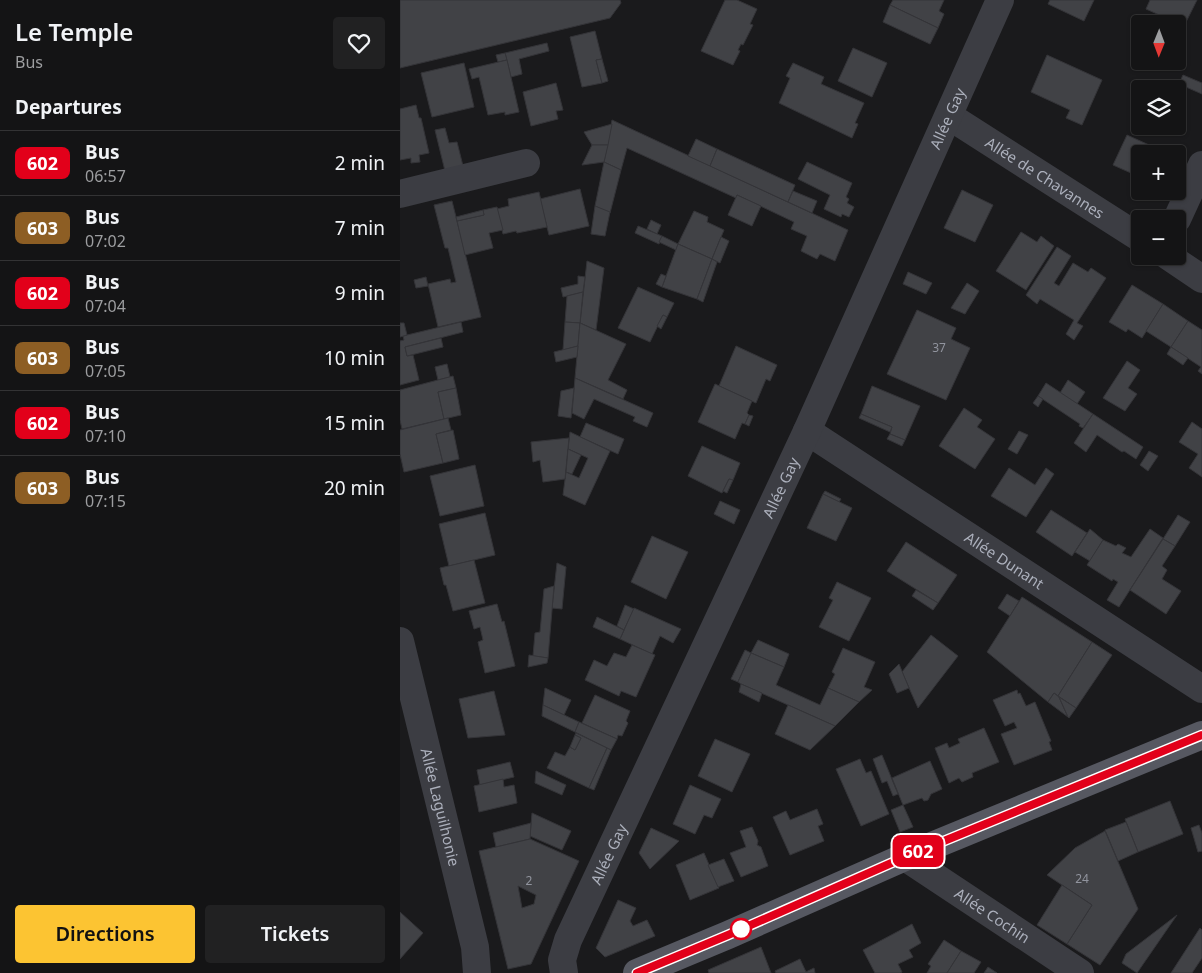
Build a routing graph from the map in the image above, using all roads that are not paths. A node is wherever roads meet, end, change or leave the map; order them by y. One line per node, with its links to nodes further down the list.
1 (1000, 0): 2 (street, Allée Gay)
2 (949, 116): 7 (street, Allée de Chavannes); 10 (street, Allée Gay)
3 (526, 164): 5 (street)
4 (1202, 166): 6 (street)
5 (400, 194)
6 (1181, 210)
7 (1131, 232)
8 (1182, 265): 9 (street)
9 (1202, 278)
10 (807, 431): 12 (street, Allée Dunant); 16 (street, Allée Gay)
11 (400, 641): 15 (street, Allée Laguilhonie)
12 (1202, 689)
13 (1202, 734): 14 (main road)
14 (905, 857): 17 (main road); 18 (street, Allée Cochin)
15 (477, 973)
16 (564, 973)
17 (637, 973)
18 (1080, 973)

